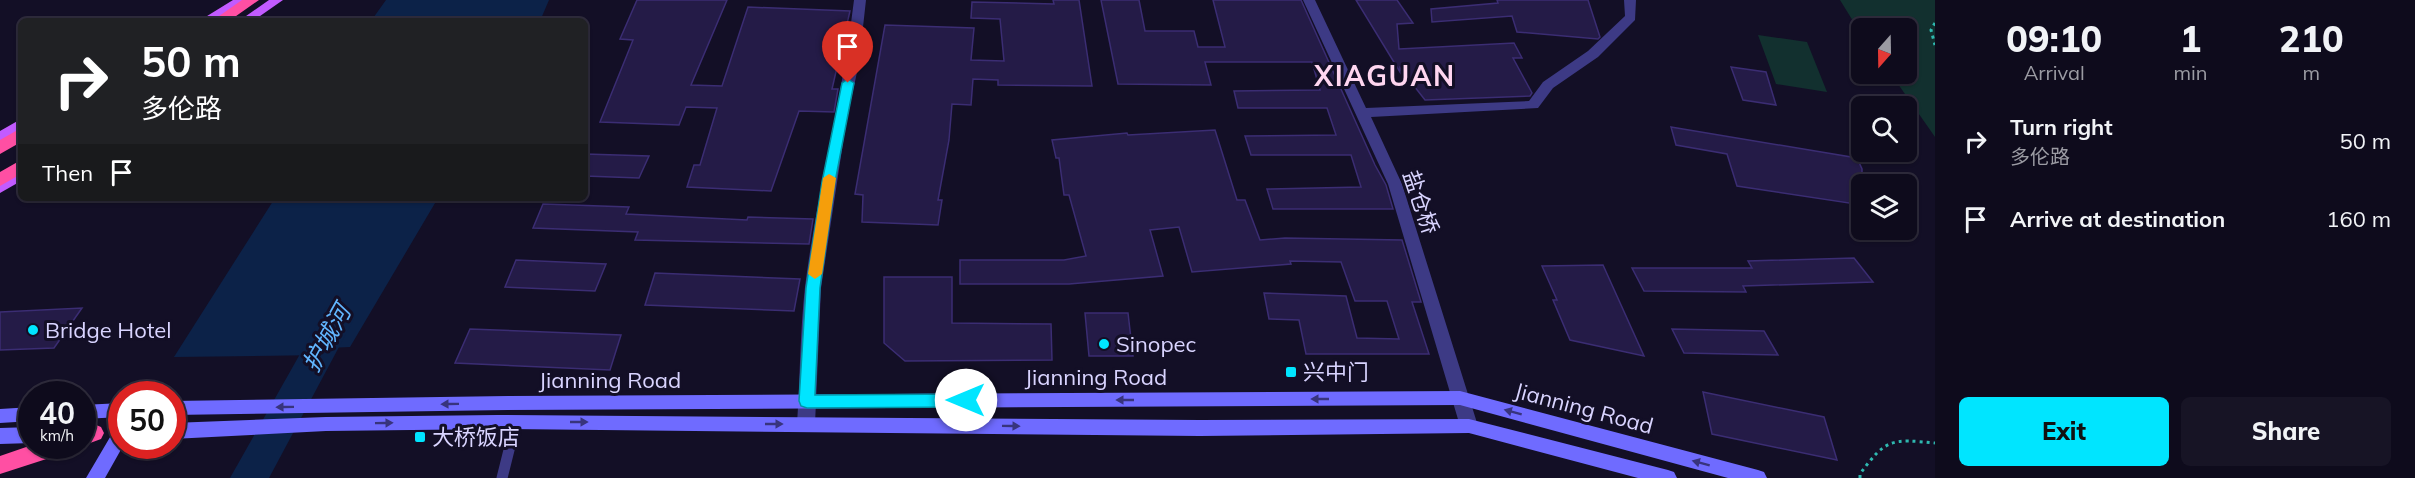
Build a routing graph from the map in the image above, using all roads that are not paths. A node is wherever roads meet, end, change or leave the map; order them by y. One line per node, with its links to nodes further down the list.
1 (242, 0): 8 (main road)
2 (252, 0): 9 (highway)
3 (264, 0): 10 (highway)
4 (277, 0): 11 (main road)
5 (860, 0): 26 (street)
6 (1309, 0): 12 (street, 盐仓桥)
7 (1630, 0): 12 (street)
8 (215, 18)
9 (217, 18)
10 (236, 18)
11 (250, 18)
12 (1362, 113): 25 (street, 盐仓桥)
13 (18, 126): 15 (main road)
14 (18, 136): 16 (highway)
15 (0, 137)
16 (0, 148)
17 (18, 149): 19 (highway)
18 (18, 158): 21 (highway)
19 (0, 160)
20 (18, 168): 23 (highway)
21 (0, 170)
22 (18, 176): 24 (main road)
23 (0, 180)
24 (0, 188)
25 (1460, 398): 26 (main road, Jianning Road, one-way to 26); 32 (street, 盐仓桥); 42 (main road, Jianning Road, one-way to 25)
26 (807, 401): 27 (main road, Jianning Road, one-way to 27); 31 (street)
27 (186, 408)
28 (18, 415): 29 (main road)
29 (0, 416)
30 (516, 422): 31 (main road, Jianning Road, one-way to 31); 33 (main road, Jianning Road, one-way to 30); 40 (lane)
31 (806, 424): 32 (main road, Jianning Road, one-way to 32)
32 (1469, 426): 41 (main road, Jianning Road)
33 (186, 430)
34 (18, 435): 35 (main road)
35 (0, 436)
36 (108, 456): 39 (main road)
37 (18, 459): 38 (highway)
38 (0, 465)
39 (95, 478)
40 (502, 478)
41 (1668, 478)
42 (1758, 478)

